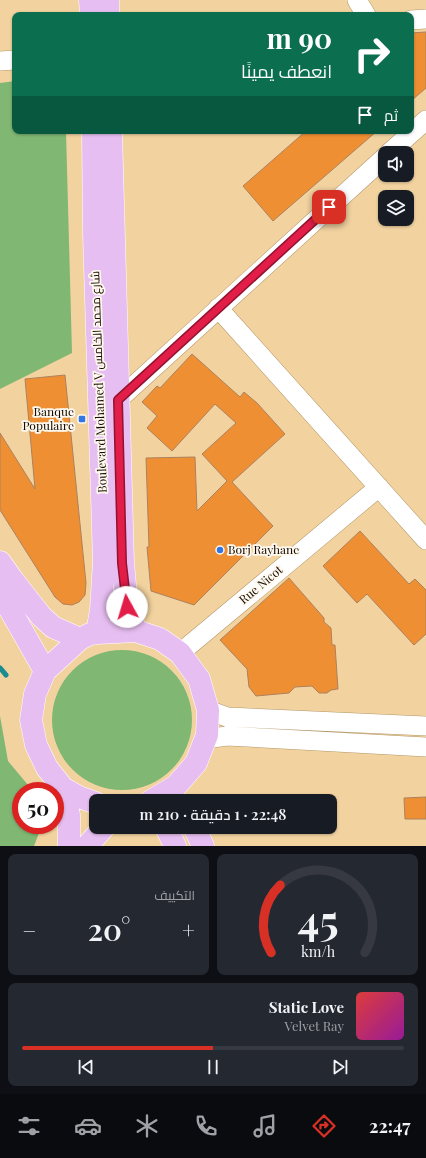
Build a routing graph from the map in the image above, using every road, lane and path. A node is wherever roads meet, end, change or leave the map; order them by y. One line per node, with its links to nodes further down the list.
1 (90, 0): 4 (main road)
2 (108, 0): 5 (main road)
3 (357, 0): 6 (street)
4 (91, 12)
5 (108, 12)
6 (364, 12)
7 (426, 19): 8 (street)
8 (414, 20)
9 (12, 60): 10 (street)
10 (0, 61)
11 (426, 120): 12 (street)
12 (414, 131)
13 (93, 134): 25 (main road, Boulevard Mohamed V شارع محمد الخامس)
14 (111, 134): 19 (main road, Boulevard Mohamed V شارع محمد الخامس)
15 (410, 134): 16 (street)
16 (397, 146)
17 (378, 163): 18 (street)
18 (218, 308): 19 (street); 20 (street)
19 (118, 400): 24 (main road, Boulevard Mohamed V شارع محمد الخامس)
20 (379, 487): 21 (street); 26 (street, Rue Nicot)
21 (426, 540)
22 (0, 562): 25 (main road)
23 (0, 592): 27 (main road)
24 (136, 631): 25 (main road); 26 (main road)
25 (88, 636): 27 (main road)
26 (180, 653): 28 (main road)
27 (45, 671): 32 (main road)
28 (208, 710): 29 (street); 30 (main road)
29 (426, 726)
30 (205, 739): 31 (street); 35 (main road)
31 (426, 747)
32 (58, 782)
33 (64, 789): 36 (main road)
34 (64, 792): 40 (main road)
35 (179, 794)
36 (89, 800)
37 (98, 834): 41 (main road)
38 (169, 834): 42 (main road)
39 (197, 834): 43 (main road)
40 (69, 846)
41 (87, 846)
42 (175, 846)
43 (203, 846)

